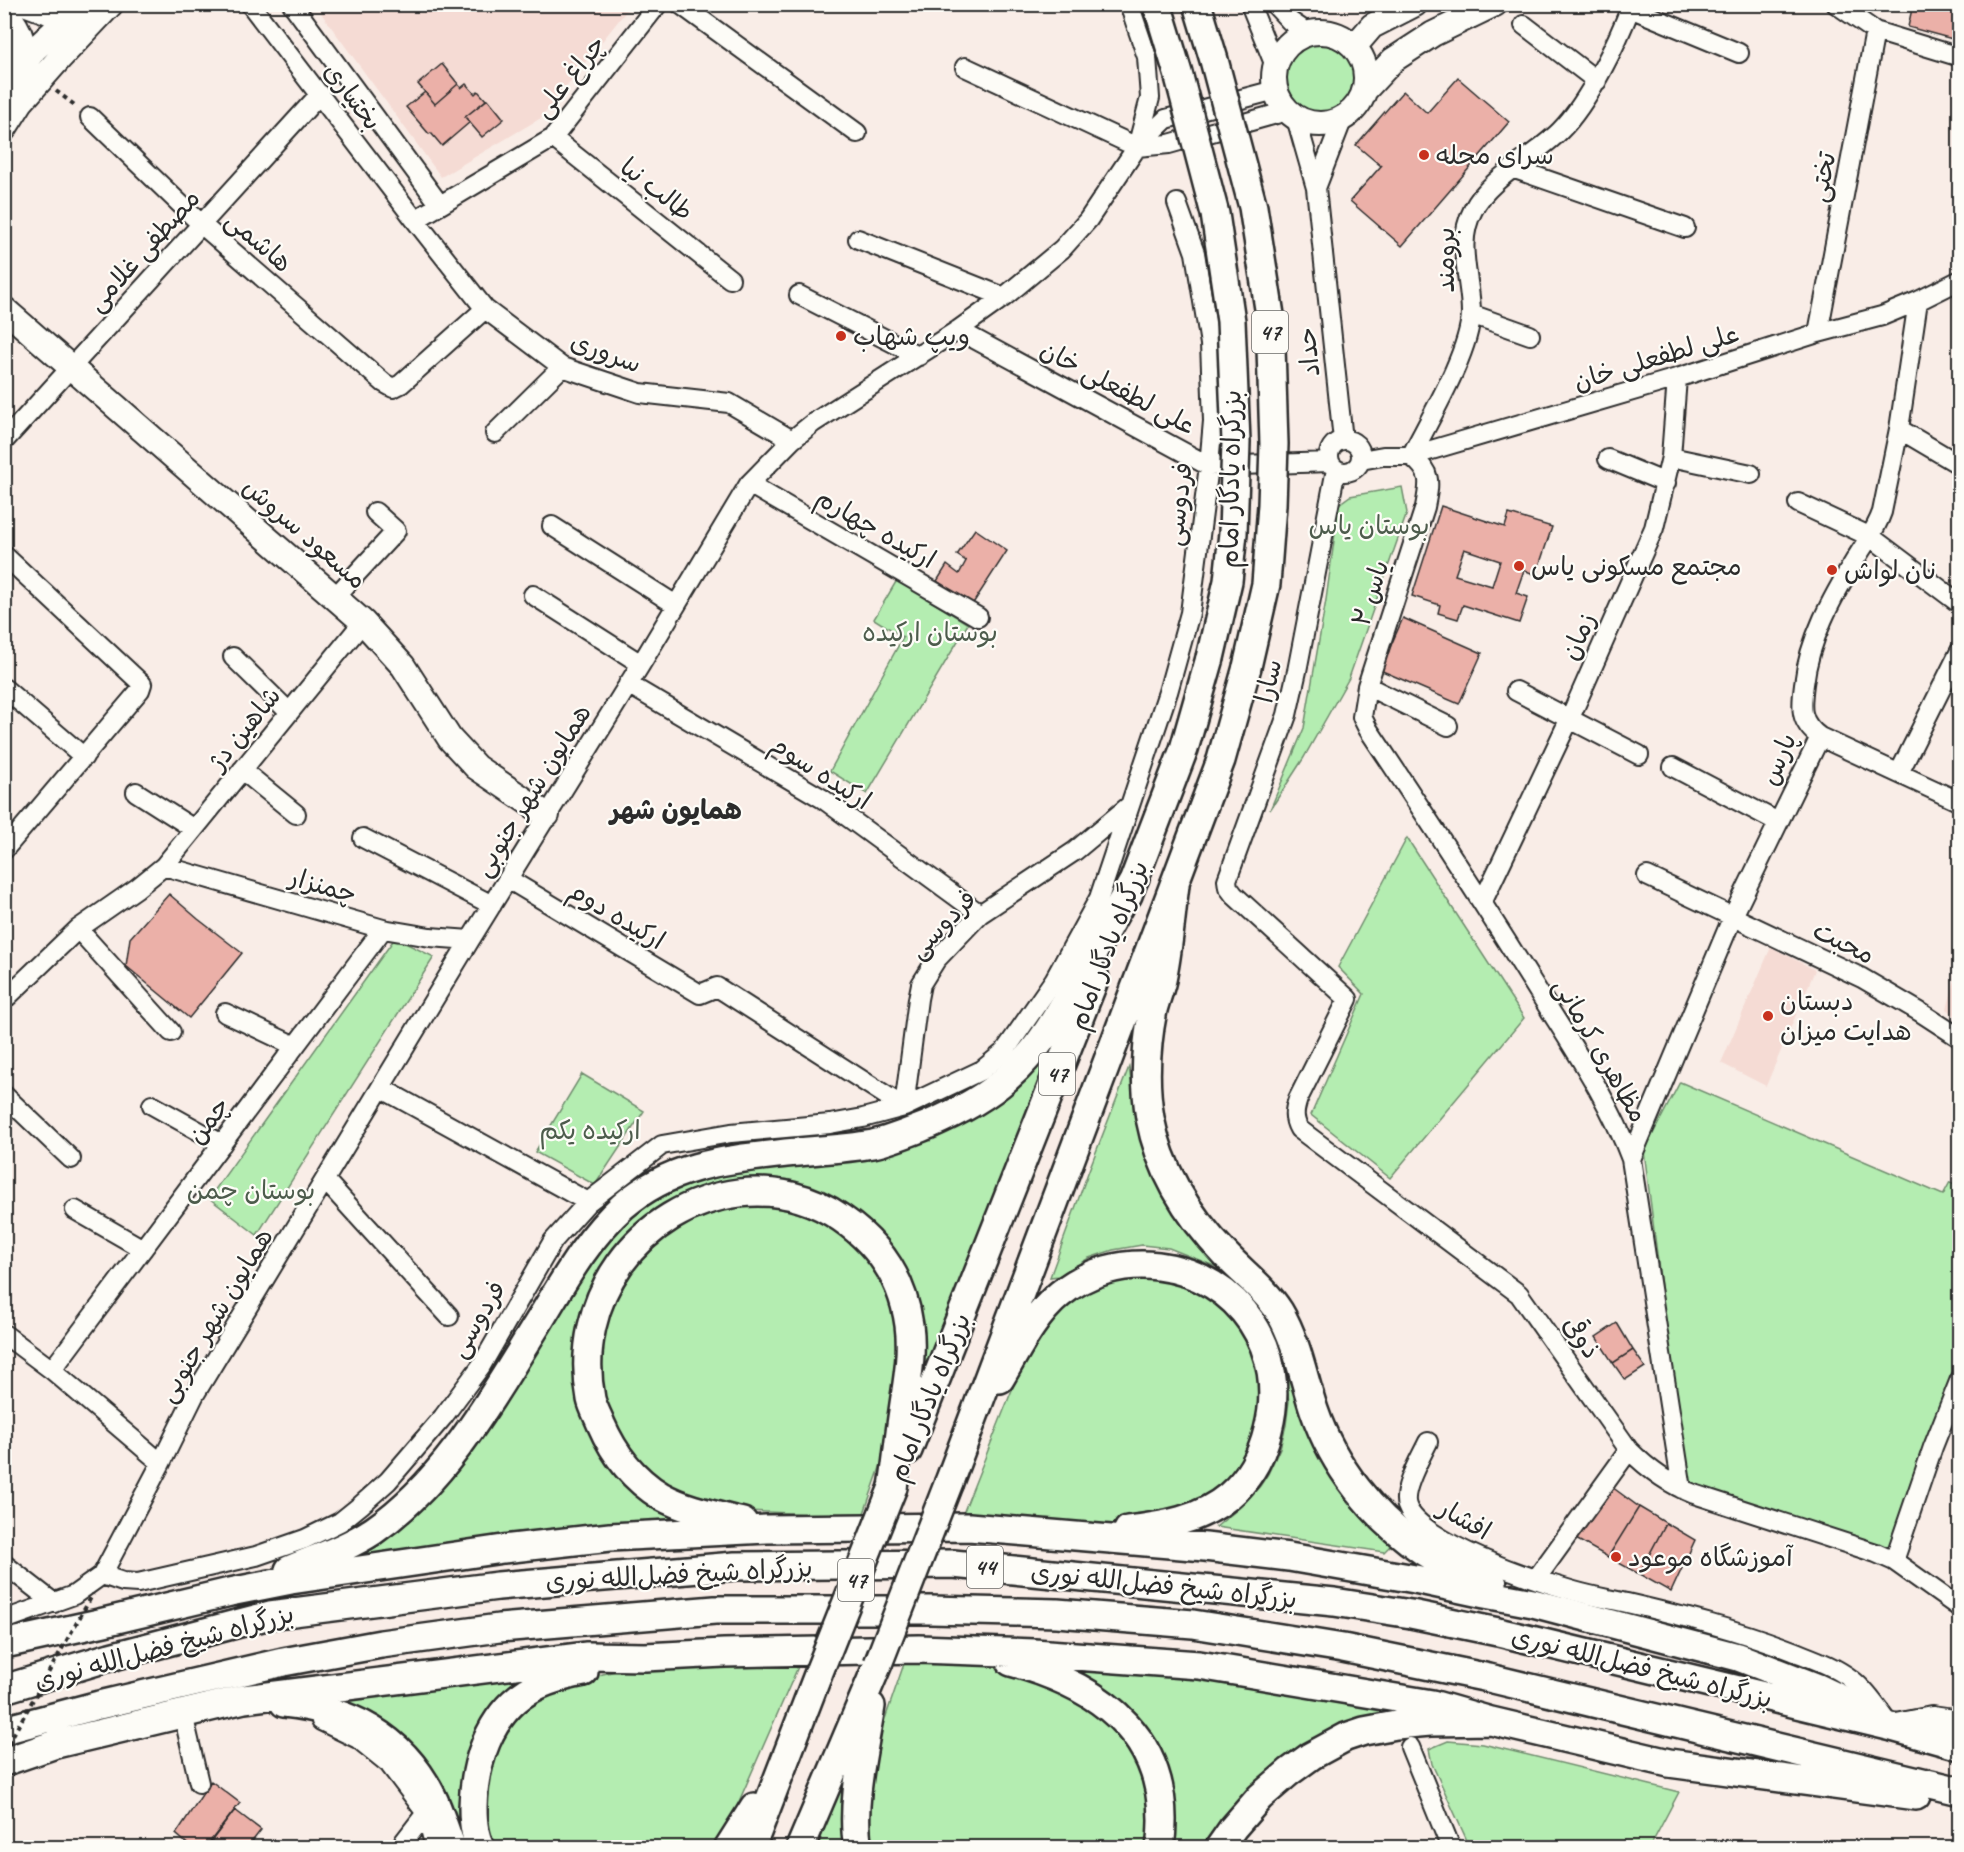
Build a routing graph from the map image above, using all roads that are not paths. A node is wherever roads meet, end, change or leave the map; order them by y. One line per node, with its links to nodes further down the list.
1 (18, 4): 17 (street)
2 (250, 4): 29 (street, بختیاری)
3 (292, 4): 40 (street, بختیاری)
4 (658, 4): 35 (street, چراغ‌ علی)
5 (680, 4): 34 (street)
6 (1129, 4): 36 (street)
7 (1157, 4): 114 (highway, بزرگراه یادگار امام / 47, bridge)
8 (1197, 4): 116 (highway, بزرگراه یادگار امام / 47, bridge)
9 (1250, 4): 24 (street)
10 (1274, 4): 20 (street)
11 (1494, 4): 28 (main road)
12 (1836, 4): 19 (street)
13 (1413, 5): 21 (main road)
14 (106, 6): 17 (main road)
15 (1631, 6): 22 (street); 26 (street, برومند)
16 (4, 10): 27 (main road)
17 (78, 18): 27 (main road); 33 (main road)
18 (1524, 25): 26 (street)
19 (1875, 31): 23 (street); 54 (street, تختی)
20 (1308, 33): 21 (main road); 24 (main road)
21 (1354, 47): 28 (main road)
22 (1738, 53)
23 (1959, 57)
24 (1275, 66): 30 (main road)
25 (965, 67): 36 (street)
26 (1596, 81): 37 (street, برومند)
27 (7, 85)
28 (1365, 90): 32 (main road)
29 (320, 94): 41 (street, بختیاری); 42 (street, مصطفی غلامی)
30 (1286, 106): 32 (main road); 36 (street); 36 (street); 38 (street, حداد)
31 (90, 117): 42 (street, هاشمی)
32 (1343, 118): 38 (street)
33 (4, 129)
34 (857, 133)
35 (553, 138): 40 (street, چراغ‌ علی); 45 (street, طالب‌ نیا)
36 (1137, 147): 48 (street, همایون‌ شهر جنوبی)
37 (1515, 169): 43 (street); 52 (street, برومند)
38 (1316, 188): 63 (street, حداد)
39 (1177, 203): 71 (street, فردوسی)
40 (440, 205): 41 (street, چراغ‌ علی)
41 (415, 220): 51 (street, سروری)
42 (201, 224): 51 (street, هاشمی); 57 (street, مصطفی غلامی)
43 (1685, 228)
44 (858, 238): 48 (street)
45 (730, 279)
46 (1959, 280): 49 (street, علی لطفعلی خان)
47 (799, 295): 56 (street)
48 (1004, 297): 53 (street, همایون‌ شهر جنوبی)
49 (1917, 301): 54 (street, علی لطفعلی خان); 60 (street, پارس)
50 (4, 309): 57 (main road, مسعود سروش)
51 (485, 309): 58 (street, سروری)
52 (1471, 314): 55 (street); 65 (street, برومند)
53 (958, 330): 56 (street, همایون‌ شهر جنوبی); 71 (street, علی لطفعلی خان)
54 (1818, 333): 59 (street, علی لطفعلی خان)
55 (1530, 334)
56 (919, 356): 62 (street, همایون‌ شهر جنوبی)
57 (72, 367): 64 (street, مصطفی غلامی); 81 (main road, مسعود سروش)
58 (562, 367): 61 (street); 62 (street, سروری)
59 (1677, 378): 65 (street, علی لطفعلی خان); 66 (street, زمان)
60 (1899, 429): 70 (street); 78 (street, پارس)
61 (495, 433)
62 (792, 440): 74 (street, همایون‌ شهر جنوبی)
63 (1343, 440): 68 (street); 69 (street)
64 (4, 441)
65 (1411, 456): 68 (street, علی لطفعلی خان); 90 (street, یاس ۲)
66 (1671, 457): 72 (street); 73 (street, زمان)
67 (1608, 459): 73 (street)
68 (1361, 460): 69 (street)
69 (1333, 465): 71 (street, علی لطفعلی خان); 124 (street, سارا)
70 (1959, 465)
71 (1209, 466): 105 (street, فردوسی)
72 (1751, 474)
73 (1666, 483): 95 (street, زمان)
74 (749, 484): 83 (street, همایون‌ شهر جنوبی); 84 (street, ارکیده چهارم)
75 (1798, 502): 78 (street)
76 (375, 512): 81 (street)
77 (552, 526): 83 (street)
78 (1871, 537): 82 (street); 97 (street, پارس)
79 (4, 555): 99 (street)
80 (533, 595): 88 (street)
81 (335, 597): 85 (main road, مسعود سروش)
82 (1959, 604)
83 (676, 605): 88 (street, همایون‌ شهر جنوبی)
84 (978, 617)
85 (363, 622): 93 (street, شاهین دژ); 107 (main road, مسعود سروش)
86 (1959, 651): 102 (street)
87 (233, 657): 93 (street)
88 (641, 664): 89 (street, همایون‌ شهر جنوبی)
89 (628, 684): 107 (street, همایون‌ شهر جنوبی); 119 (street, ارکیده سوم)
90 (1367, 686): 94 (street, یاس ۲); 96 (street)
91 (4, 688): 99 (street)
92 (1516, 691): 95 (street)
93 (289, 712): 101 (street, شاهین دژ)
94 (1362, 717): 117 (street, مظاهری کرمانی)
95 (1569, 720): 98 (street); 117 (street, زمان)
96 (1448, 726)
97 (1820, 737): 102 (street); 108 (street, پارس)
98 (1639, 755)
99 (84, 757): 111 (street)
100 (1673, 767): 108 (street)
101 (243, 770): 106 (street); 109 (street, شاهین دژ)
102 (1899, 773): 104 (street)
103 (136, 792): 109 (street)
104 (1959, 802)
105 (1129, 806): 119 (street, فردوسی); 133 (street, فردوسی)
106 (296, 814)
107 (547, 816): 115 (street, همایون‌ شهر جنوبی)
108 (1778, 822): 120 (street, پارس)
109 (194, 829): 112 (street, شاهین دژ)
110 (363, 838): 118 (street)
111 (4, 850)
112 (164, 866): 121 (street, شاهین دژ); 122 (street, چمنزار)
113 (1647, 876): 120 (street, محبت)
114 (1135, 878): 149 (highway, بزرگراه یادگار امام / 47); 157 (highway)
115 (508, 879): 118 (street, همایون‌ شهر جنوبی); 133 (street, ارکیده دوم)
116 (1175, 885): 145 (highway, بزرگراه یادگار امام / 47); 156 (highway)
117 (1483, 901): 136 (street, مظاهری کرمانی)
118 (492, 905): 123 (street, همایون‌ شهر جنوبی)
119 (980, 914): 133 (street, فردوسی)
120 (1732, 916): 128 (street, محبت); 136 (street, پارس)
121 (78, 929): 125 (street, شاهین دژ); 127 (street)
122 (383, 929): 123 (street, چمنزار); 129 (street, چمن)
123 (470, 940): 130 (street, همایون‌ شهر جنوبی)
124 (1348, 999): 147 (street, ذوقی)
125 (4, 1000)
126 (225, 1013): 129 (street)
127 (171, 1032)
128 (1959, 1038)
129 (295, 1046): 134 (street, چمن)
130 (381, 1088): 137 (street, همایون‌ شهر جنوبی); 138 (street)
131 (4, 1095): 135 (street)
132 (152, 1105): 134 (street)
133 (904, 1107): 138 (street, فردوسی)
134 (222, 1144): 140 (street, چمن)
135 (71, 1159)
136 (1631, 1159): 150 (street, مظاهری کرمانی)
137 (325, 1180): 141 (street); 148 (street, همایون‌ شهر جنوبی)
138 (588, 1202): 155 (street, فردوسی)
139 (75, 1210): 140 (street)
140 (143, 1249): 143 (street, چمن)
141 (449, 1316)
142 (4, 1334): 143 (street)
143 (52, 1370): 148 (street)
144 (1959, 1379): 153 (street)
145 (971, 1426): 152 (highway); 164 (highway, بزرگراه یادگار امام / 47, bridge)
146 (1428, 1442): 156 (street, افشار)
147 (1629, 1450): 150 (street, ذوقی); 156 (street)
148 (161, 1463): 155 (street, همایون‌ شهر جنوبی)
149 (893, 1487): 151 (highway); 178 (highway, بزرگراه یادگار امام / 47, bridge)
150 (1682, 1489): 153 (street, ذوقی)
151 (767, 1528): 152 (highway); 157 (highway)
152 (1081, 1536): 156 (highway)
153 (1894, 1561): 159 (street, ذوقی)
154 (4, 1564): 158 (street)
155 (102, 1575): 158 (street)
156 (1535, 1591): 171 (highway)
157 (230, 1592): 161 (highway)
158 (54, 1603): 160 (street)
159 (1959, 1608)
160 (4, 1620)
161 (4, 1644)
162 (972, 1652): 163 (highway); 169 (highway); 191 (highway)
163 (645, 1658): 166 (highway); 186 (highway)
164 (878, 1664): 189 (highway, بزرگراه یادگار امام / 47); 190 (highway)
165 (4, 1689): 171 (highway, بزرگراه شیخ فضل‌الله نوری / 44)
166 (244, 1699): 167 (highway); 185 (highway)
167 (183, 1714): 173 (highway); 179 (street)
168 (321, 1721): 182 (street)
169 (1491, 1721): 181 (highway); 192 (highway)
170 (1959, 1722): 171 (main road)
171 (1892, 1727): 174 (highway, بزرگراه شیخ فضل‌الله نوری / 44)
172 (4, 1730): 180 (highway, بزرگراه شیخ فضل‌الله نوری / 44)
173 (56, 1744): 176 (highway); 177 (highway)
174 (1959, 1746)
175 (1410, 1747): 193 (street)
176 (4, 1753)
177 (4, 1762)
178 (784, 1764): 187 (highway); 188 (highway, بزرگراه یادگار امام / 47)
179 (200, 1783)
180 (1959, 1791)
181 (1959, 1802)
182 (426, 1813): 183 (street); 184 (street)
183 (399, 1848)
184 (435, 1848)
185 (452, 1848)
186 (481, 1848)
187 (728, 1848)
188 (751, 1848)
189 (800, 1848)
190 (858, 1848)
191 (1160, 1848)
192 (1219, 1848)
193 (1451, 1848)

